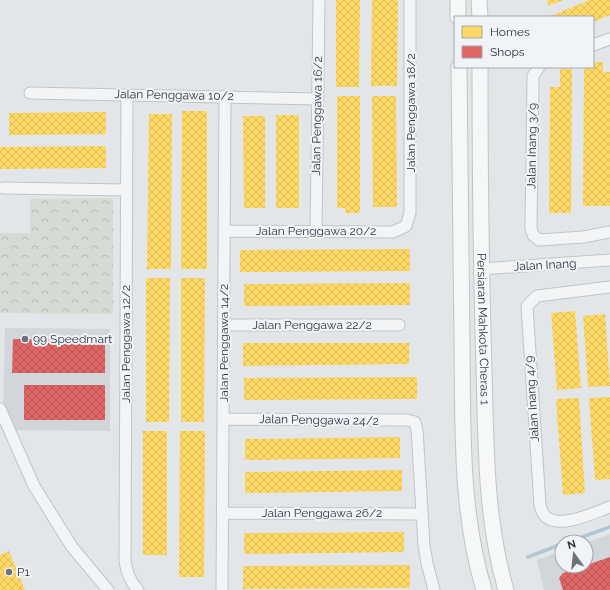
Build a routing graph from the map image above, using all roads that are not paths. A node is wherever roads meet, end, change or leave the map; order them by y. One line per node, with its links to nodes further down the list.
1 (319, 0): 15 (street, Jalan Penggawa 16/2)
2 (410, 0): 18 (street, Jalan Penggawa 18/2)
3 (458, 0): 5 (main road)
4 (479, 0): 6 (main road)
5 (458, 16)
6 (480, 16)
7 (610, 39): 8 (street)
8 (594, 45)
9 (459, 68): 36 (main road, Persiaran Mahkota Cheras 1)
10 (480, 68): 23 (main road, Persiaran Mahkota Cheras 1)
11 (539, 68): 21 (street, Jalan Inang 3/9)
12 (30, 93): 13 (street, Jalan Penggawa 10/2)
13 (128, 95): 14 (street, Jalan Penggawa 10/2); 17 (street, Jalan Penggawa 12/2)
14 (226, 96): 15 (street, Jalan Penggawa 10/2); 19 (street, Jalan Penggawa 14/2)
15 (318, 99): 20 (street, Jalan Penggawa 16/2)
16 (3, 188): 17 (street)
17 (127, 190): 33 (street, Jalan Penggawa 12/2)
18 (406, 226): 20 (street, Jalan Penggawa 20/2)
19 (225, 231): 20 (street, Jalan Penggawa 20/2); 25 (street, Jalan Penggawa 14/2)
20 (316, 231)
21 (610, 232)
22 (610, 260): 23 (street, Jalan Inang)
23 (481, 268): 37 (main road, Persiaran Mahkota Cheras 1)
24 (610, 287): 29 (street, Jalan Inang 4/9)
25 (224, 325): 26 (street, Jalan Penggawa 22/2); 28 (street, Jalan Penggawa 14/2)
26 (399, 325)
27 (0, 409): 32 (street)
28 (223, 419): 30 (street, Jalan Penggawa 14/2); 31 (street, Jalan Penggawa 24/2)
29 (610, 507)
30 (223, 513): 31 (street, Jalan Penggawa 26/2); 34 (street, Jalan Penggawa 14/2)
31 (422, 514): 35 (street)
32 (105, 589)
33 (138, 590)
34 (222, 590)
35 (434, 590)
36 (484, 590)
37 (506, 590)

